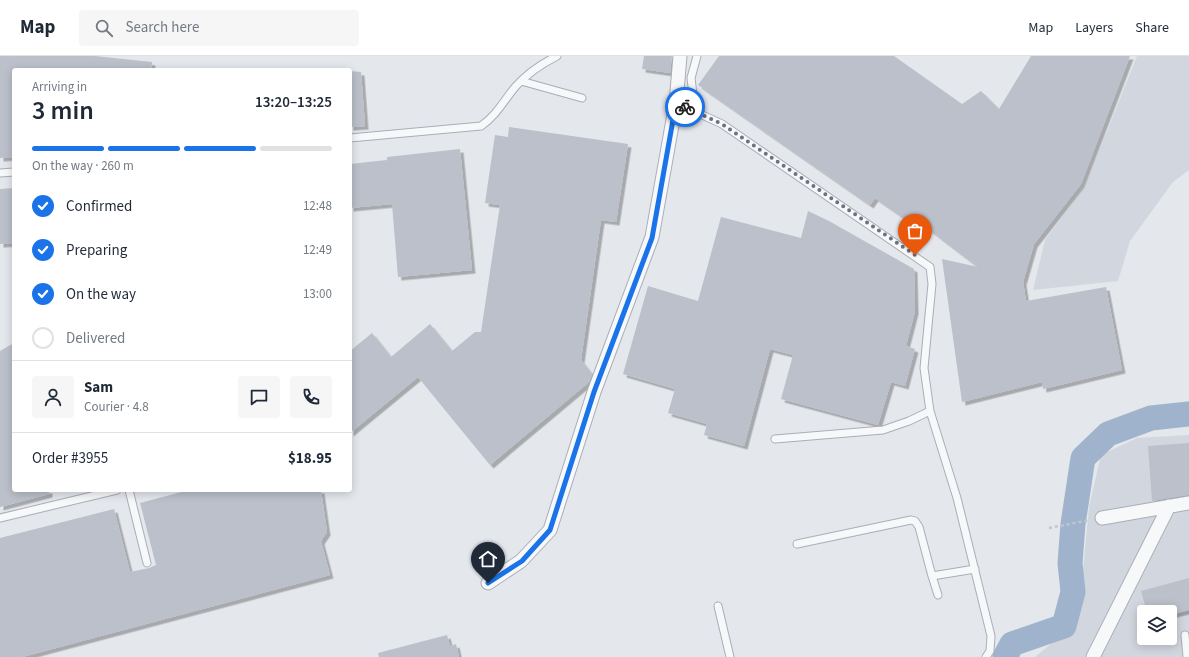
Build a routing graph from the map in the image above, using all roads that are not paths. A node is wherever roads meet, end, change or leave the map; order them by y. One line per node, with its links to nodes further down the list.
1 (557, 56): 4 (lane)
2 (680, 56): 6 (street)
3 (697, 56): 7 (lane)
4 (522, 81): 5 (lane); 8 (lane)
5 (582, 98)
6 (676, 103): 7 (lane); 23 (street)
7 (695, 112): 11 (lane)
8 (352, 138)
9 (12, 172): 10 (lane)
10 (0, 173)
11 (930, 411): 12 (lane); 21 (lane)
12 (775, 439)
13 (109, 492): 17 (lane)
14 (129, 492): 20 (lane)
15 (1189, 503): 16 (street)
16 (1169, 506): 18 (street); 27 (street)
17 (0, 518)
18 (1102, 518)
19 (797, 544): 22 (lane)
20 (147, 563)
21 (975, 569): 22 (lane); 29 (lane)
22 (932, 576): 24 (lane)
23 (488, 583)
24 (938, 595)
25 (718, 606): 28 (lane)
26 (1186, 635): 30 (lane)
27 (1095, 656)
28 (730, 657)
29 (986, 657)
30 (1187, 657)

